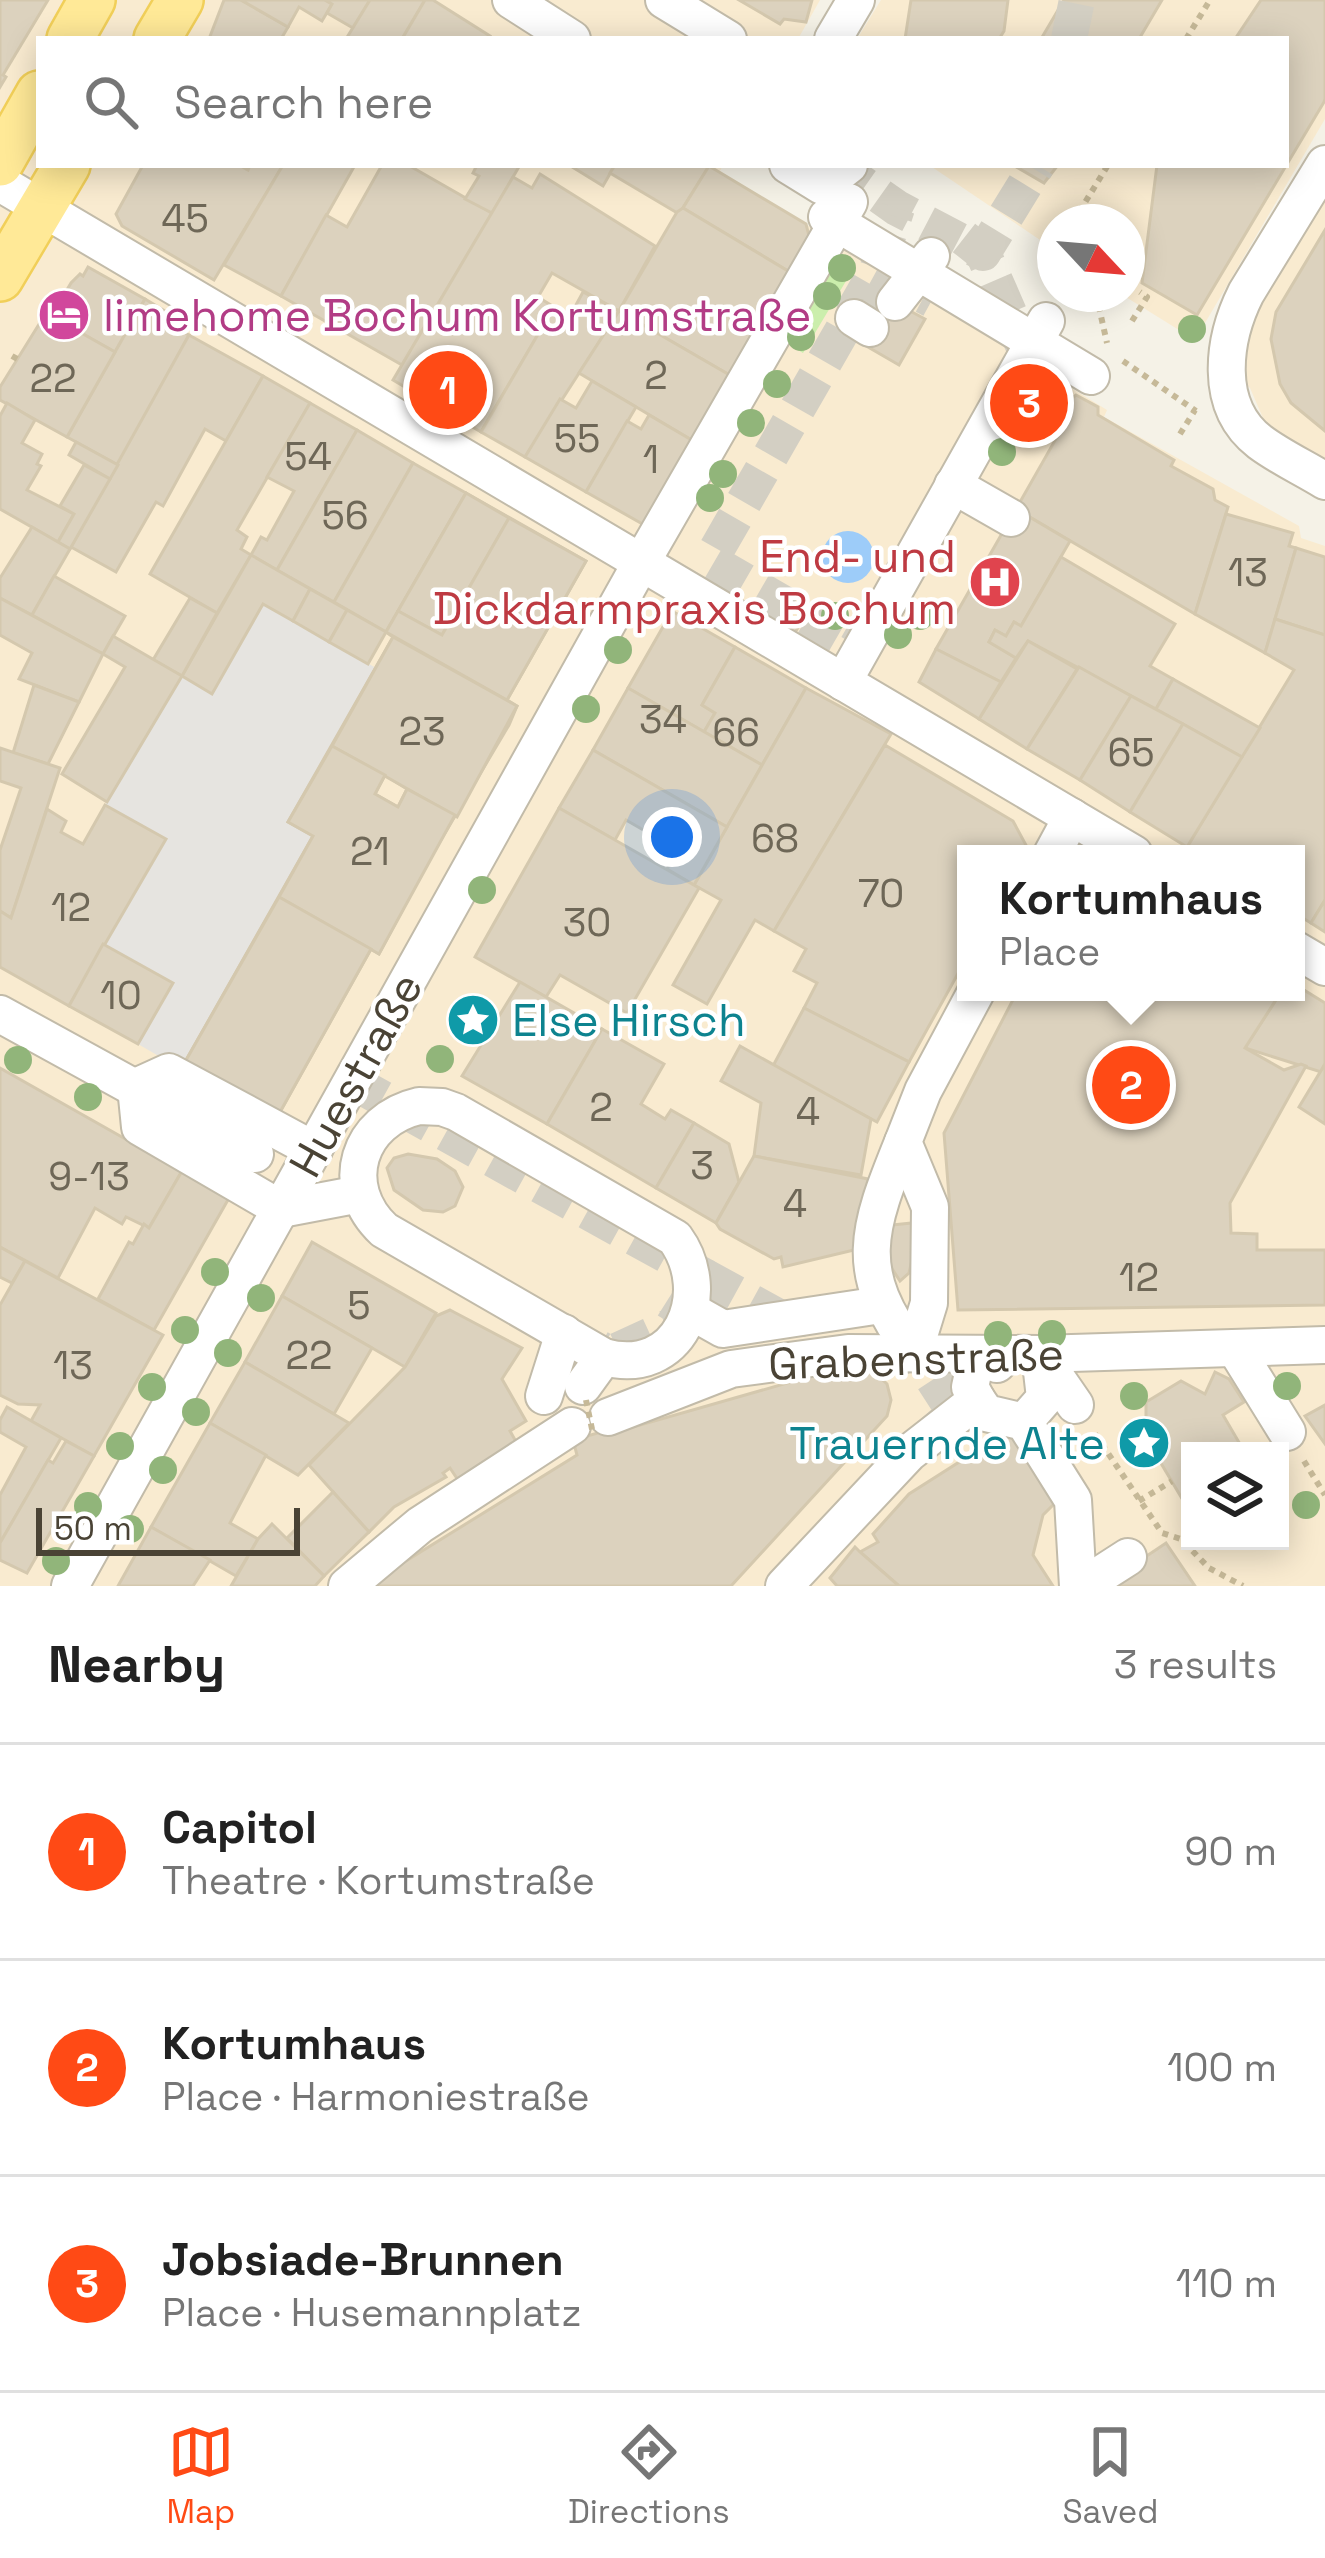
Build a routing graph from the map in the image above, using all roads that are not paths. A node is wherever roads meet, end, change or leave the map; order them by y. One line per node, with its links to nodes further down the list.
1 (92, 0): 6 (main road)
2 (180, 0): 7 (main road)
3 (511, 0): 8 (street)
4 (661, 0): 9 (street); 10 (street)
5 (856, 0): 11 (street)
6 (72, 36)
7 (159, 36)
8 (567, 36)
9 (690, 36)
10 (723, 36)
11 (835, 36)
12 (36, 99): 13 (main road)
13 (0, 163)
14 (1325, 164): 23 (street)
15 (66, 168): 19 (main road)
16 (793, 168): 17 (street)
17 (845, 168)
18 (0, 183): 19 (street)
19 (42, 207): 20 (main road); 26 (street)
20 (0, 278)
21 (1040, 331): 22 (street); 24 (street); 26 (street, Huestraße)
22 (1091, 376)
23 (1325, 481)
24 (947, 508): 25 (street); 27 (street)
25 (1011, 518)
26 (641, 562): 27 (street); 34 (street, Huestraße)
27 (843, 682): 28 (street)
28 (1072, 817): 29 (street); 30 (street)
29 (1057, 845)
30 (1119, 845)
31 (971, 1001): 36 (street)
32 (0, 1014): 33 (street)
33 (136, 1087): 34 (street); 37 (street); 39 (street)
34 (322, 1136): 35 (street); 39 (street, Huestraße)
35 (365, 1140): 38 (street); 41 (street)
36 (903, 1142): 40 (street); 45 (street)
37 (255, 1154)
38 (360, 1194): 39 (street); 42 (street)
39 (281, 1209): 54 (street, Huestraße)
40 (881, 1305): 41 (street); 45 (street)
41 (691, 1311): 49 (street)
42 (564, 1334): 49 (street); 49 (street)
43 (1325, 1345): 44 (street, Grabenstraße)
44 (1235, 1348): 46 (street, Grabenstraße); 52 (street)
45 (914, 1352): 47 (street, Grabenstraße); 49 (street, Grabenstraße)
46 (1040, 1354): 47 (street, Grabenstraße); 50 (street); 51 (street)
47 (991, 1361): 48 (street)
48 (977, 1400): 51 (street); 56 (street)
49 (590, 1402): 55 (street, Grabenstraße)
50 (1075, 1405)
51 (1024, 1422): 57 (street)
52 (1287, 1432)
53 (1128, 1556): 57 (street)
54 (70, 1586)
55 (347, 1586)
56 (784, 1586)
57 (1080, 1586)

